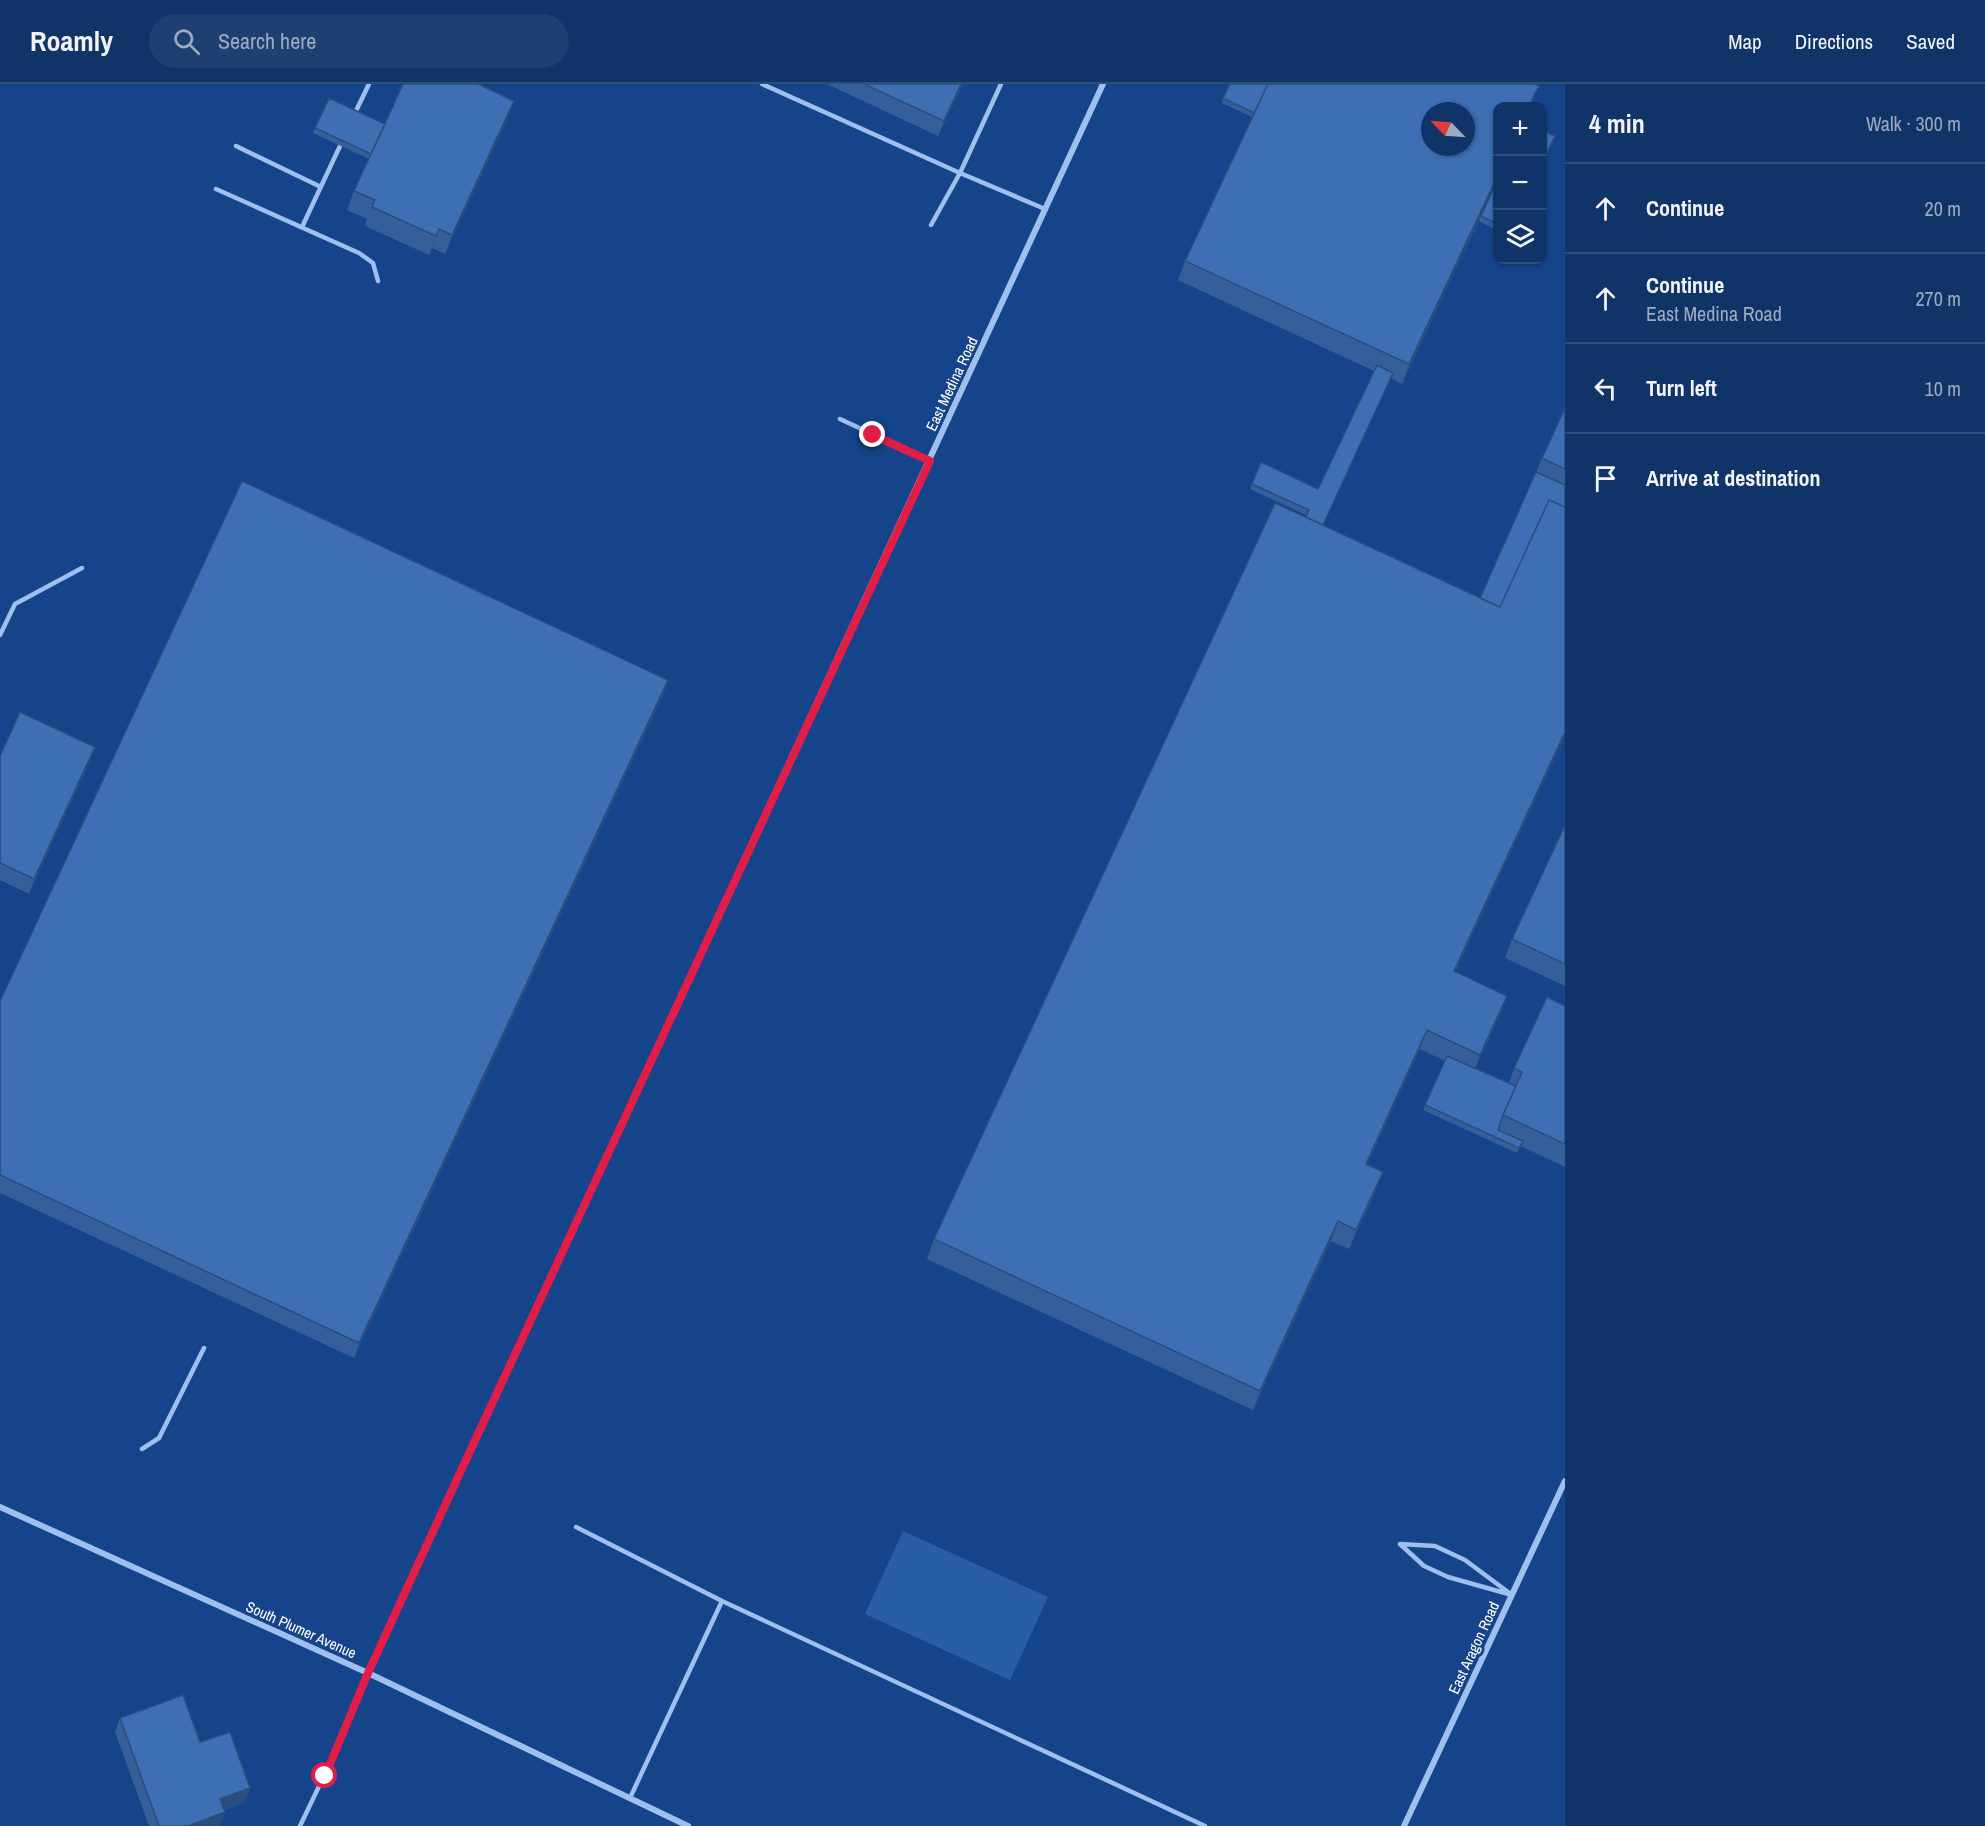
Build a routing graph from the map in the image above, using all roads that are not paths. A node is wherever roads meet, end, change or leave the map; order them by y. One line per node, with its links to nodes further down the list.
1 (369, 84): 5 (lane)
2 (762, 84): 8 (lane)
3 (1001, 84): 8 (lane)
4 (1103, 84): 11 (street, East Medina Road)
5 (354, 115)
6 (236, 146): 9 (lane)
7 (340, 146): 9 (lane)
8 (960, 173): 11 (lane); 12 (lane)
9 (321, 187): 13 (lane)
10 (216, 189): 13 (lane)
11 (1045, 209): 16 (street, East Medina Road)
12 (931, 225)
13 (302, 228): 14 (lane)
14 (378, 281)
15 (840, 419): 16 (lane)
16 (930, 461): 26 (street, East Medina Road)
17 (82, 568): 18 (lane)
18 (0, 635)
19 (204, 1348): 20 (lane)
20 (142, 1449)
21 (1565, 1481): 24 (street, East Aragon Road)
22 (0, 1507): 26 (street, South Plumer Avenue)
23 (576, 1527): 25 (lane)
24 (1512, 1595): 24 (lane); 31 (street, East Aragon Road)
25 (722, 1601): 27 (lane); 30 (lane)
26 (368, 1673): 27 (street, South Plumer Avenue); 28 (lane)
27 (630, 1798): 29 (street, South Plumer Avenue)
28 (300, 1826)
29 (688, 1826)
30 (1205, 1826)
31 (1404, 1826)

